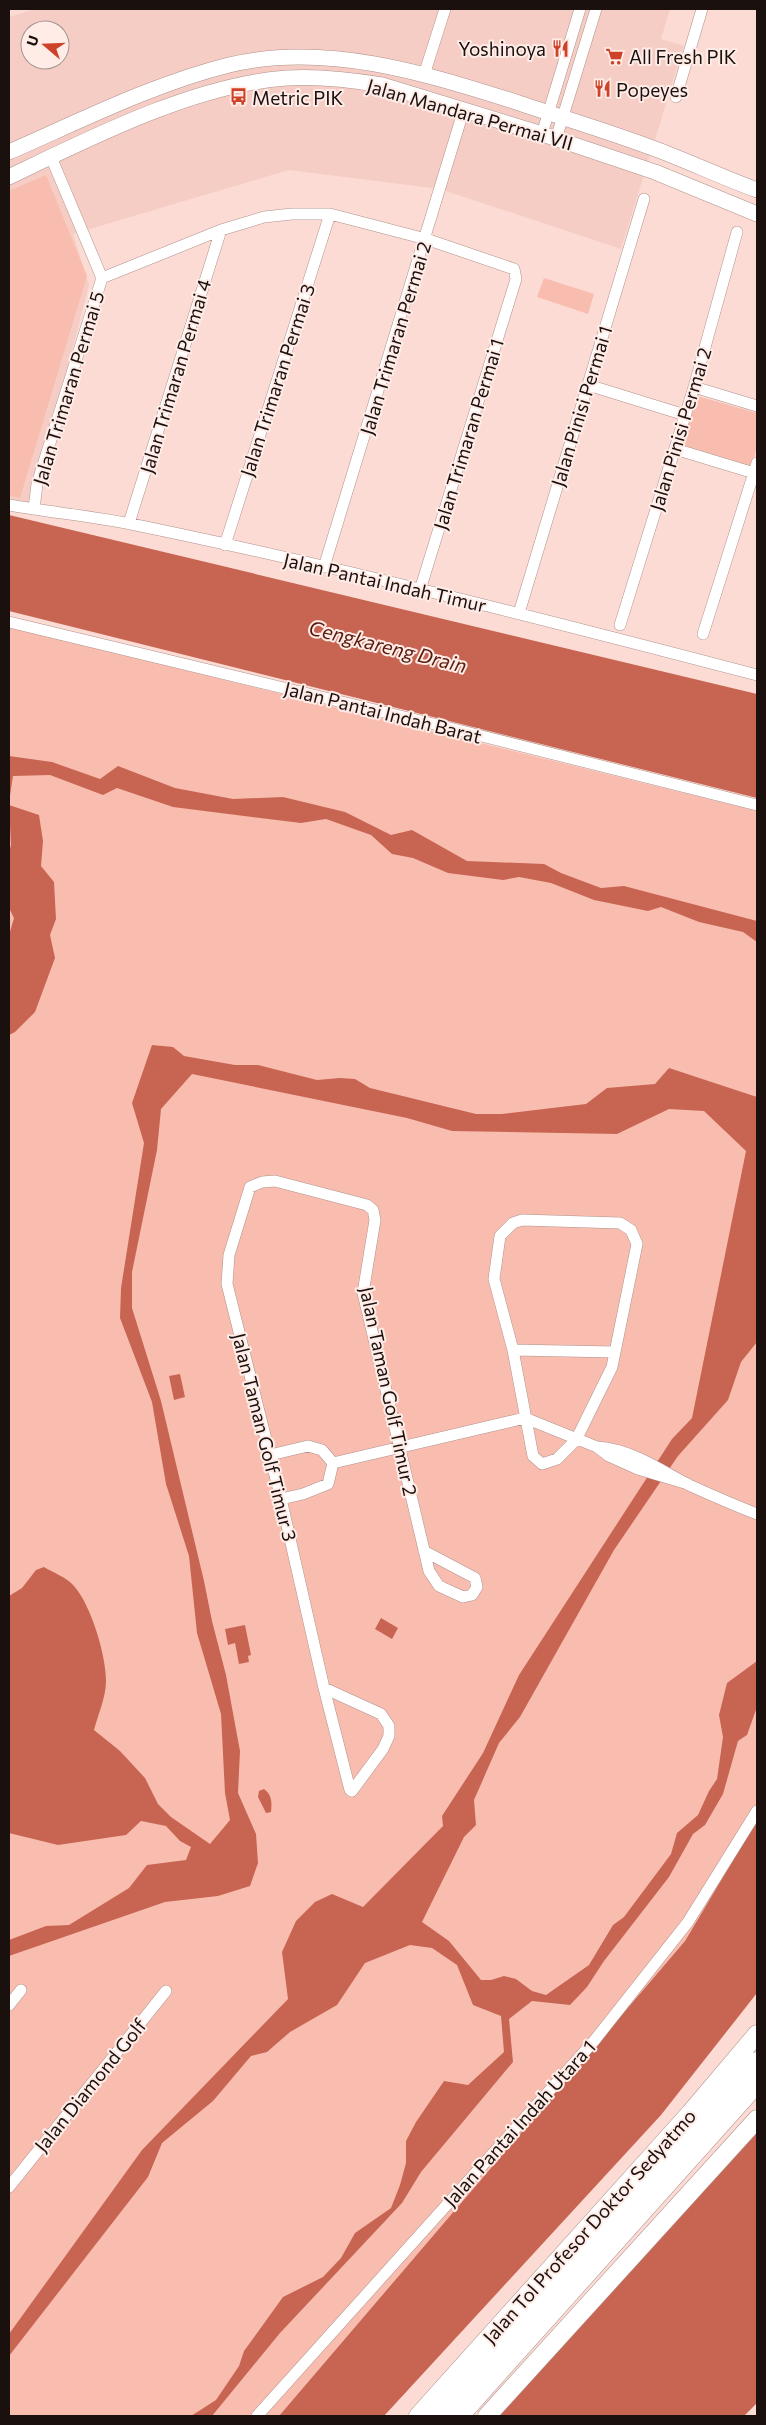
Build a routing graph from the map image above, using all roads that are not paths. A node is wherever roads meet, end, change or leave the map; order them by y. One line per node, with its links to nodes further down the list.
1 (445, 9): 5 (street)
2 (580, 9): 8 (street)
3 (596, 9): 8 (street)
4 (702, 9): 6 (street)
5 (424, 75): 8 (main road, Jalan Mandara Permai VII); 10 (main road, Jalan Mandara Permai VII)
6 (676, 97)
7 (464, 109): 9 (main road, Jalan Mandara Permai VII); 11 (main road, Jalan Mandara Permai VII); 19 (street, Jalan Trimaran Permai 2)
8 (555, 115): 9 (street); 13 (main road, Jalan Mandara Permai VII)
9 (549, 136): 16 (main road, Jalan Mandara Permai VII)
10 (9, 152)
11 (51, 157): 12 (main road, Jalan Mandara Permai VII); 20 (street, Jalan Trimaran Permai 5)
12 (9, 177)
13 (757, 190)
14 (644, 198): 21 (street, Jalan Pinisi Permai 1)
15 (330, 214): 17 (street); 19 (street); 30 (street, Jalan Trimaran Permai 3)
16 (757, 214)
17 (221, 230): 20 (street); 29 (street, Jalan Trimaran Permai 4)
18 (737, 232): 22 (street, Jalan Pinisi Permai 2)
19 (426, 239): 31 (street, Jalan Trimaran Permai 2); 32 (street, Jalan Trimaran Permai 1)
20 (102, 278): 28 (street, Jalan Trimaran Permai 5)
21 (588, 384): 24 (street); 33 (street, Jalan Pinisi Permai 1)
22 (694, 388): 23 (street); 24 (street, Jalan Pinisi Permai 2)
23 (757, 406)
24 (686, 415): 25 (street, Jalan Pinisi Permai 2)
25 (675, 449): 26 (street); 35 (street, Jalan Pinisi Permai 2)
26 (756, 468): 36 (street)
27 (9, 504): 28 (street, Jalan Pantai Indah Timur)
28 (34, 510): 29 (street, Jalan Pantai Indah Timur)
29 (129, 523): 30 (street, Jalan Pantai Indah Timur)
30 (225, 545): 31 (street, Jalan Pantai Indah Timur)
31 (324, 567): 32 (street, Jalan Pantai Indah Timur)
32 (420, 590): 33 (street, Jalan Pantai Indah Timur)
33 (519, 613): 37 (street, Jalan Pantai Indah Timur)
34 (9, 622): 38 (street, Jalan Pantai Indah Barat)
35 (620, 625)
36 (702, 634)
37 (757, 675)
38 (757, 806)
39 (250, 1187): 44 (street, Jalan Taman Golf Timur 2); 45 (street, Jalan Taman Golf Timur 3)
40 (513, 1350): 41 (street); 41 (street); 42 (street)
41 (615, 1352): 43 (street)
42 (525, 1418): 43 (street); 43 (street); 44 (street)
43 (576, 1440): 48 (street)
44 (400, 1447): 46 (street); 49 (street, Jalan Taman Golf Timur 2)
45 (270, 1455): 46 (street); 47 (street, Jalan Taman Golf Timur 3)
46 (333, 1463): 47 (street)
47 (281, 1499): 50 (street, Jalan Taman Golf Timur 3)
48 (757, 1514)
49 (424, 1551): 49 (street, Jalan Taman Golf Timur 2)
50 (324, 1688): 50 (street, Jalan Taman Golf Timur 3)
51 (757, 1811): 60 (street, Jalan Pantai Indah Utara 1)
52 (21, 1990): 54 (street)
53 (166, 1990): 59 (street, Jalan Diamond Golf)
54 (9, 2005)
55 (757, 2034): 61 (highway, Jalan Tol Profesor Doktor Sedyatmo)
56 (757, 2061): 62 (highway, Jalan Tol Profesor Doktor Sedyatmo)
57 (757, 2084): 63 (highway, Jalan Tol Profesor Doktor Sedyatmo)
58 (757, 2119): 64 (highway)
59 (11, 2181)
60 (257, 2416)
61 (418, 2416)
62 (440, 2416)
63 (460, 2416)
64 (487, 2416)

